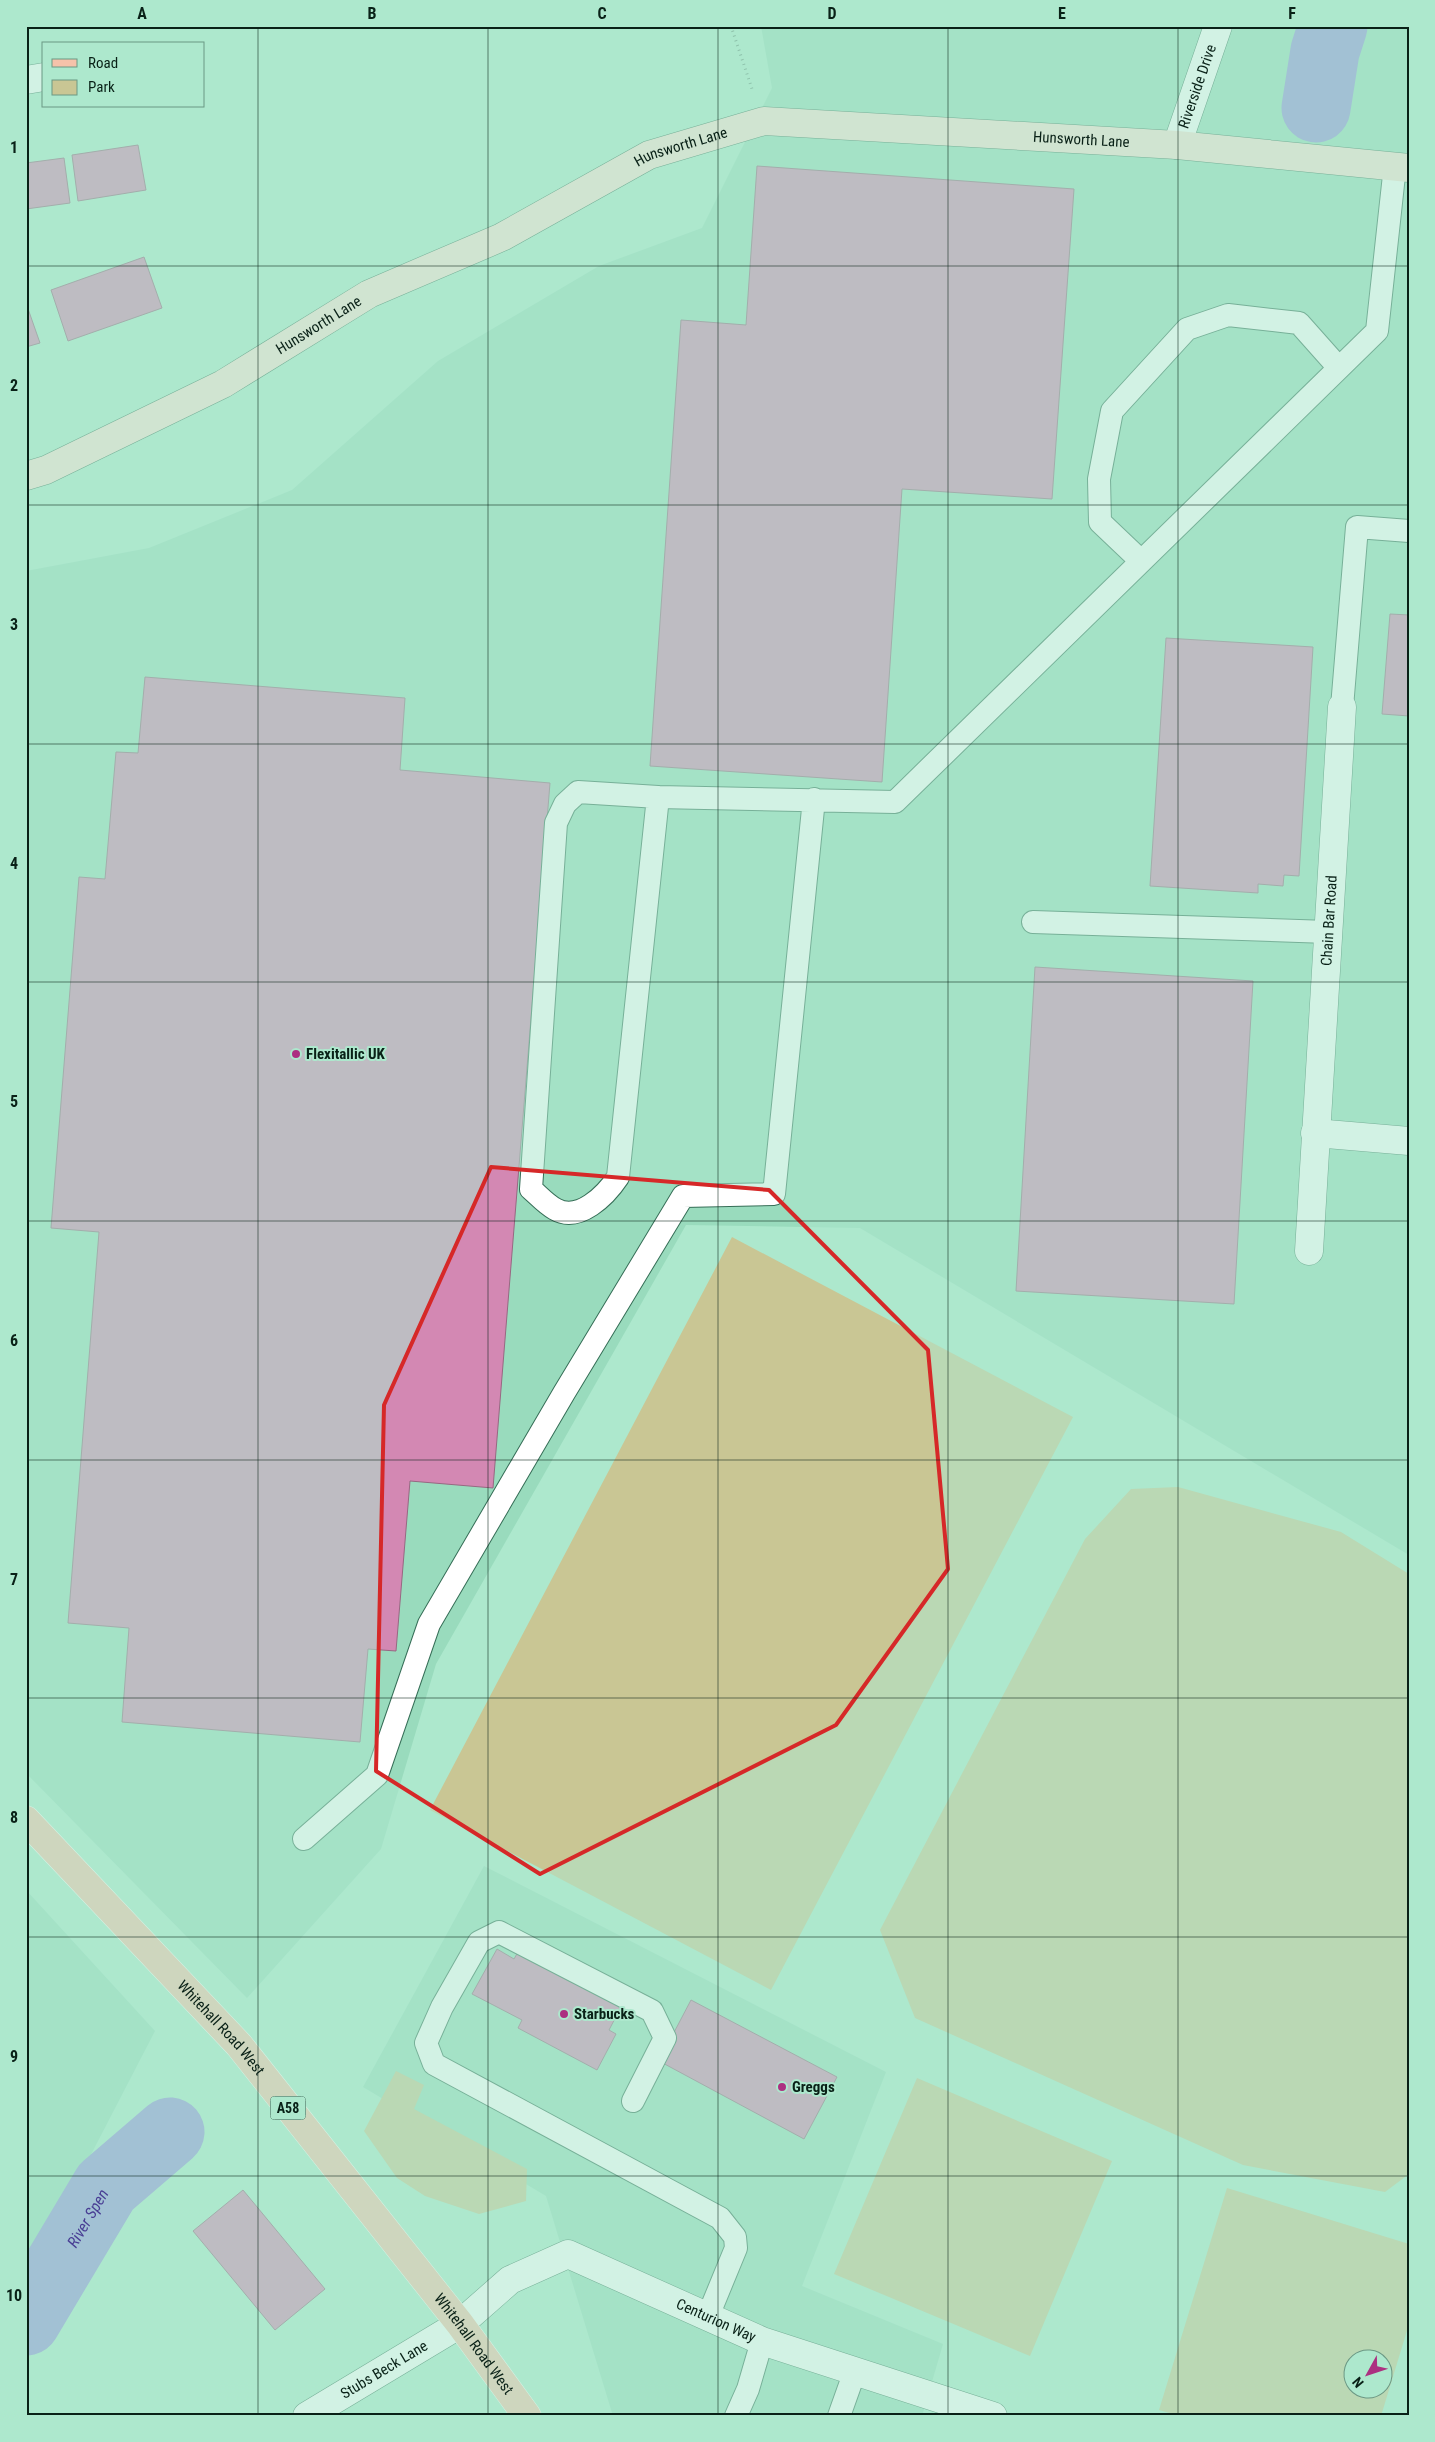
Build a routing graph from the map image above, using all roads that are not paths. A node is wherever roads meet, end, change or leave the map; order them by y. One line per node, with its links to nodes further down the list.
1 (1218, 26): 4 (street, Riverside Drive)
2 (42, 77): 3 (street)
3 (26, 80)
4 (1177, 146): 5 (main road, Hunsworth Lane); 7 (main road, Hunsworth Lane)
5 (1402, 167): 6 (lane)
6 (1339, 368): 9 (lane); 9 (lane)
7 (26, 476)
8 (1409, 531): 10 (lane)
9 (1141, 561): 12 (lane)
10 (1342, 707): 14 (street, Chain Bar Road)
11 (658, 797): 11 (lane); 12 (lane)
12 (814, 799): 19 (lane)
13 (1033, 922): 14 (lane)
14 (1328, 932): 15 (street, Chain Bar Road)
15 (1315, 1133): 16 (street); 17 (street, Chain Bar Road)
16 (1409, 1141)
17 (1309, 1251)
18 (26, 1820): 22 (main road, Whitehall Road West / A58)
19 (304, 1838)
20 (633, 2101): 21 (lane)
21 (708, 2316): 22 (street, Centurion Way); 23 (street, Centurion Way)
22 (460, 2324): 25 (street, Stubs Beck Lane); 26 (main road, Whitehall Road West / A58)
23 (762, 2341): 24 (street, Centurion Way); 27 (lane)
24 (855, 2371): 28 (lane); 29 (street, Centurion Way)
25 (307, 2416)
26 (527, 2416)
27 (736, 2416)
28 (839, 2416)
29 (993, 2416)

